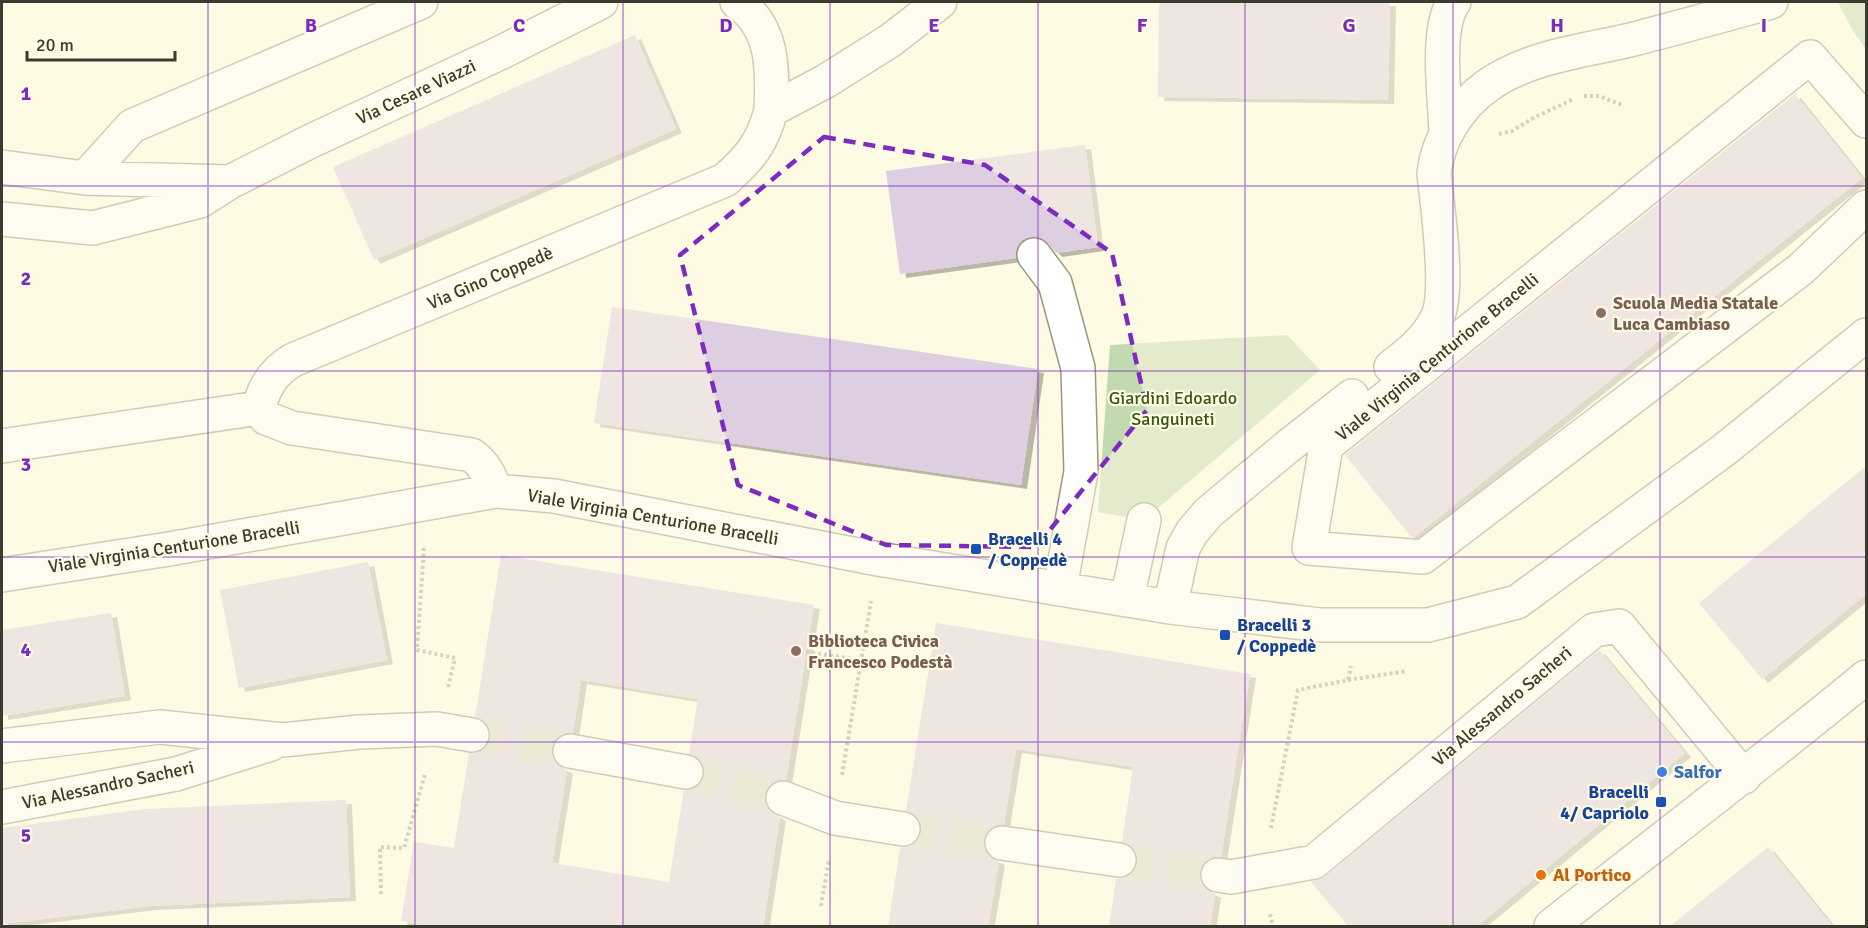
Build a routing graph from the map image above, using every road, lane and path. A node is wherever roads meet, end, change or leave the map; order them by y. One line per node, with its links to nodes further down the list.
1 (421, 2): 12 (street)
2 (601, 2): 13 (street, Via Cesare Viazzi)
3 (737, 2): 8 (street)
4 (940, 2): 8 (street)
5 (1455, 2): 10 (street)
6 (1771, 2): 10 (street)
7 (1622, 105): 10 (path)
8 (771, 110): 18 (street, Via Gino Coppedè)
9 (1866, 121): 14 (street, Viale Virginia Centurione Bracelli)
10 (1446, 133): 26 (street)
11 (2, 167): 12 (street, Via Cesare Viazzi)
12 (85, 178): 13 (street, Via Cesare Viazzi)
13 (230, 182): 15 (street, Via Cesare Viazzi)
14 (1866, 207)
15 (2, 219)
16 (1034, 255): 24 (street)
17 (1866, 335): 26 (street, Viale Virginia Centurione Bracelli)
18 (259, 408): 19 (street); 20 (street)
19 (2, 446)
20 (496, 491): 22 (street, Viale Virginia Centurione Bracelli); 23 (street, Viale Virginia Centurione Bracelli)
21 (1144, 520): 25 (street)
22 (878, 558): 24 (street, Viale Virginia Centurione Bracelli); 28 (path)
23 (2, 575)
24 (1060, 588): 25 (street, Viale Virginia Centurione Bracelli)
25 (1127, 599): 26 (street, Viale Virginia Centurione Bracelli)
26 (1170, 607)
27 (806, 652): 28 (path)
28 (861, 660): 39 (path)
29 (1352, 660): 43 (path)
30 (1866, 677): 36 (street)
31 (472, 735): 32 (street, Via Alessandro Sacheri)
32 (283, 740): 33 (street, Via Alessandro Sacheri); 38 (street, Via Alessandro Sacheri)
33 (2, 746)
34 (570, 751): 35 (street)
35 (686, 772)
36 (1744, 777): 43 (street, Via Alessandro Sacheri); 46 (street)
37 (783, 798): 39 (street)
38 (2, 807)
39 (835, 818): 40 (street); 45 (path)
40 (903, 829)
41 (1002, 843): 42 (street)
42 (1119, 860)
43 (1261, 872): 44 (street, Via Alessandro Sacheri)
44 (1218, 875)
45 (821, 906)
46 (1551, 927)

